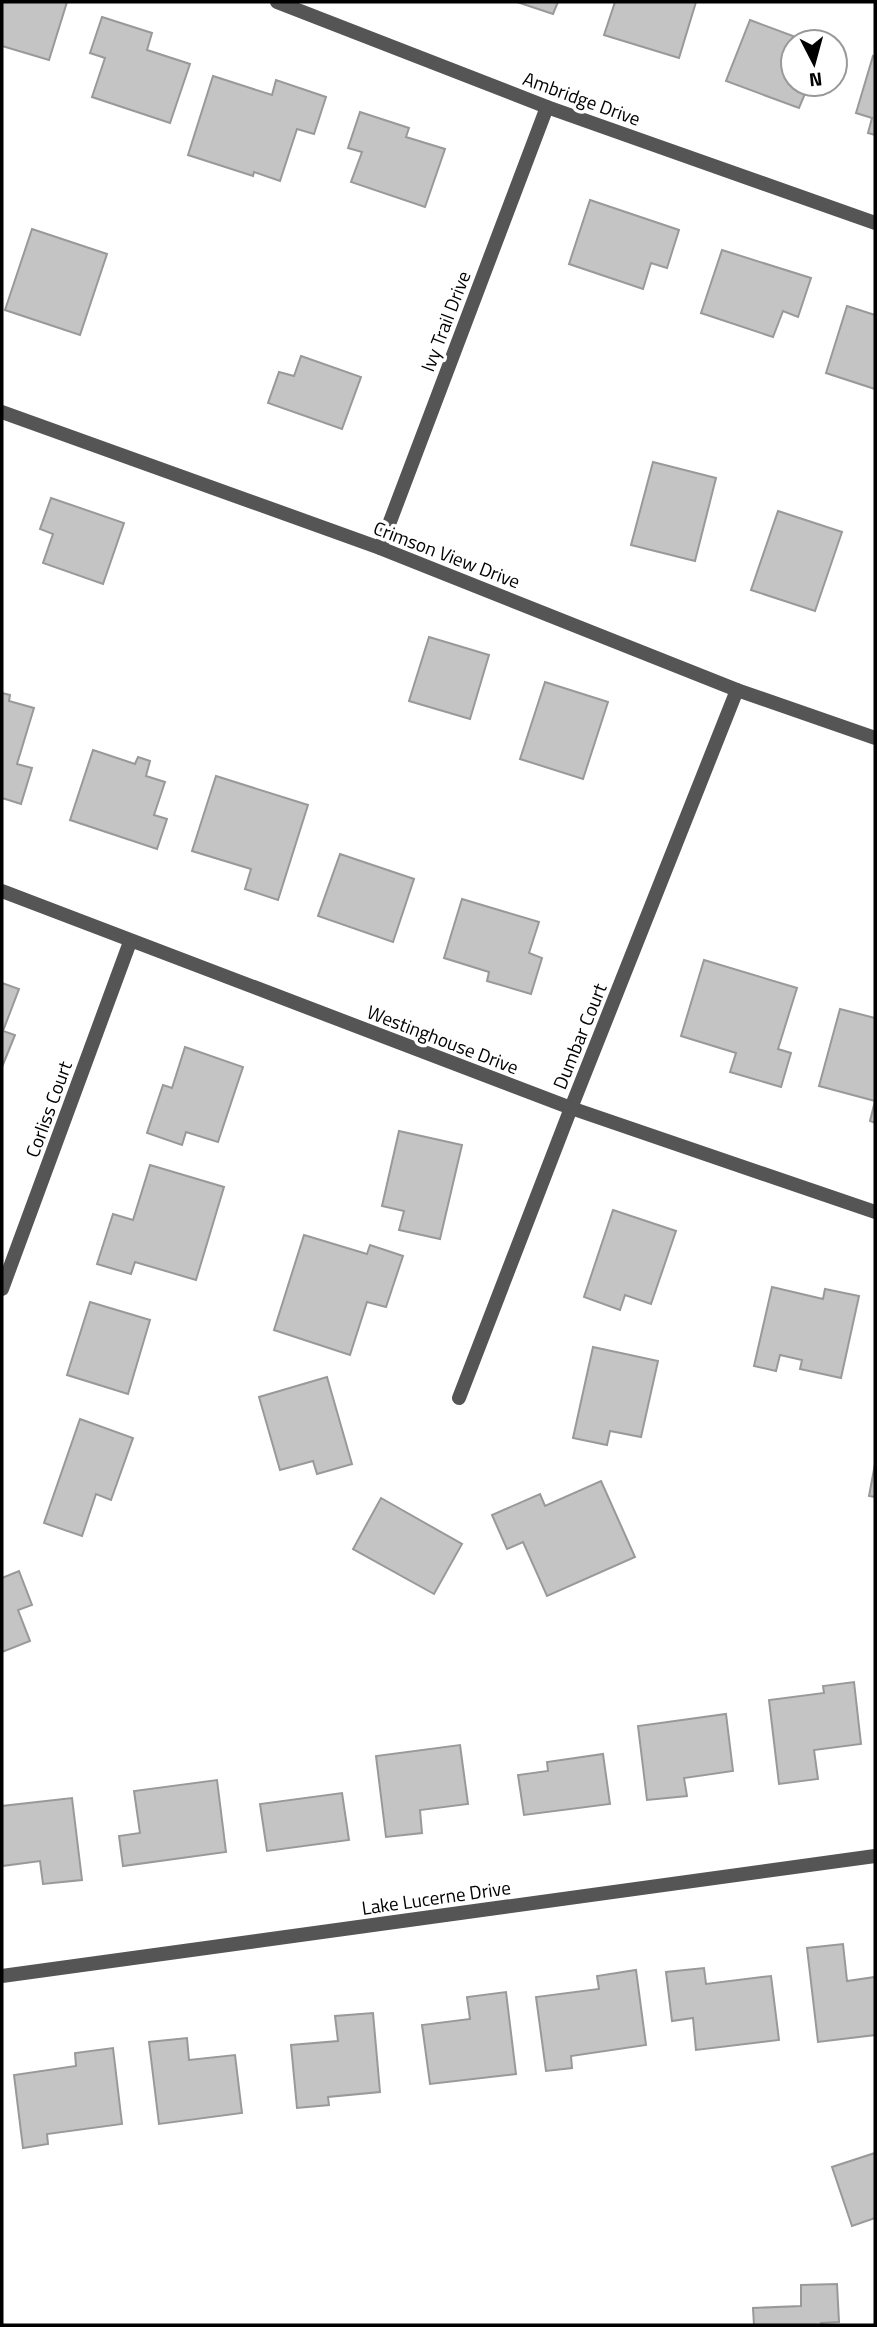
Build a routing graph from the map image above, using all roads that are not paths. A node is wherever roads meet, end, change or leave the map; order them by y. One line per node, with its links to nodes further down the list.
1 (278, 2): 2 (street, Ambridge Drive)
2 (547, 107): 3 (street, Ambridge Drive); 5 (street, Ivy Trail Drive)
3 (875, 223)
4 (2, 412): 5 (street, Crimson View Drive)
5 (380, 548): 6 (street, Crimson View Drive)
6 (737, 690): 7 (street, Crimson View Drive); 10 (street, Dumbar Court)
7 (875, 738)
8 (2, 891): 9 (street, Westinghouse Drive)
9 (130, 942): 10 (street, Westinghouse Drive); 12 (street, Corliss Court)
10 (571, 1108): 11 (street, Westinghouse Drive); 13 (street, Dumbar Court)
11 (875, 1212)
12 (2, 1289)
13 (459, 1398)
14 (875, 1856): 15 (street, Lake Lucerne Drive)
15 (2, 1976)

